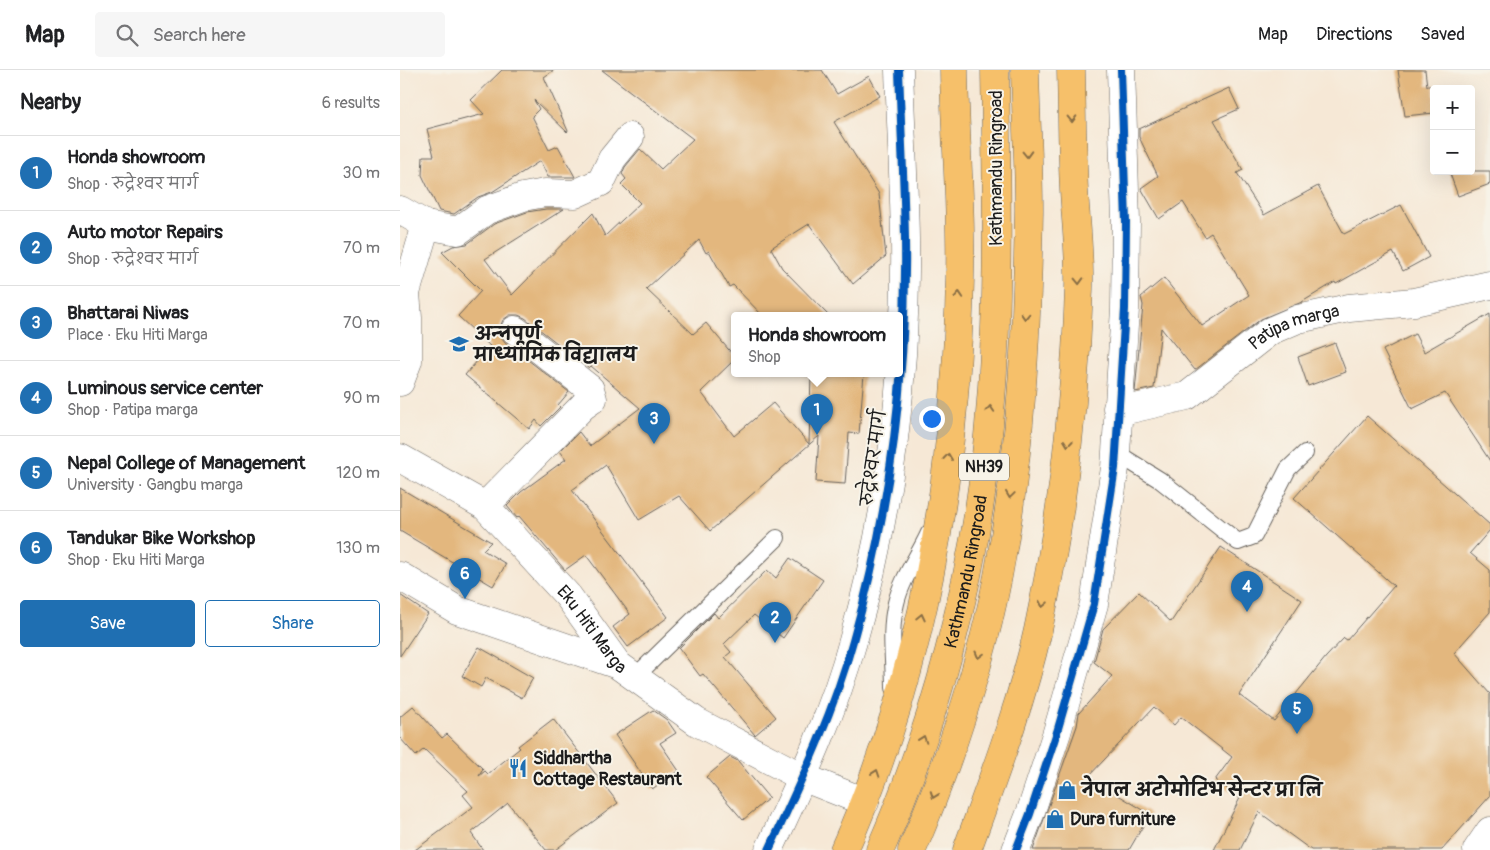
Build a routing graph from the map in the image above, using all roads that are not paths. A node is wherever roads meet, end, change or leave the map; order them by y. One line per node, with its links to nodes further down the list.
1 (899, 70): 11 (street, रुद्रेश्वर मार्ग)
2 (954, 70): 24 (main road, one-way to 2)
3 (995, 70): 28 (main road, Kathmandu Ringroad / NH39, one-way to 3)
4 (1025, 70): 29 (main road, Kathmandu Ringroad / NH39, one-way to 29)
5 (1071, 70): 30 (main road, one-way to 30)
6 (1121, 70): 15 (street)
7 (630, 137): 9 (street)
8 (400, 210): 9 (street)
9 (426, 225): 14 (street)
10 (1490, 285): 15 (street, Patipa marga)
11 (903, 312)
12 (515, 330): 19 (street)
13 (899, 377): 23 (street, रुद्रेश्वर मार्ग)
14 (400, 382)
15 (1117, 408): 16 (street)
16 (1115, 452): 17 (lane); 31 (street)
17 (1305, 453)
18 (400, 458): 19 (street, Eku Hiti Marga)
19 (485, 506): 22 (street, Eku Hiti Marga)
20 (777, 538): 22 (lane)
21 (400, 576): 22 (street)
22 (626, 671): 23 (street, Eku Hiti Marga)
23 (802, 777): 24 (street, Eku Hiti Marga); 26 (street, रुद्रेश्वर मार्ग)
24 (865, 802): 27 (main road)
25 (1490, 831): 32 (street)
26 (769, 850)
27 (844, 850)
28 (880, 850)
29 (912, 850)
30 (966, 850)
31 (1016, 850)
32 (1477, 850)

